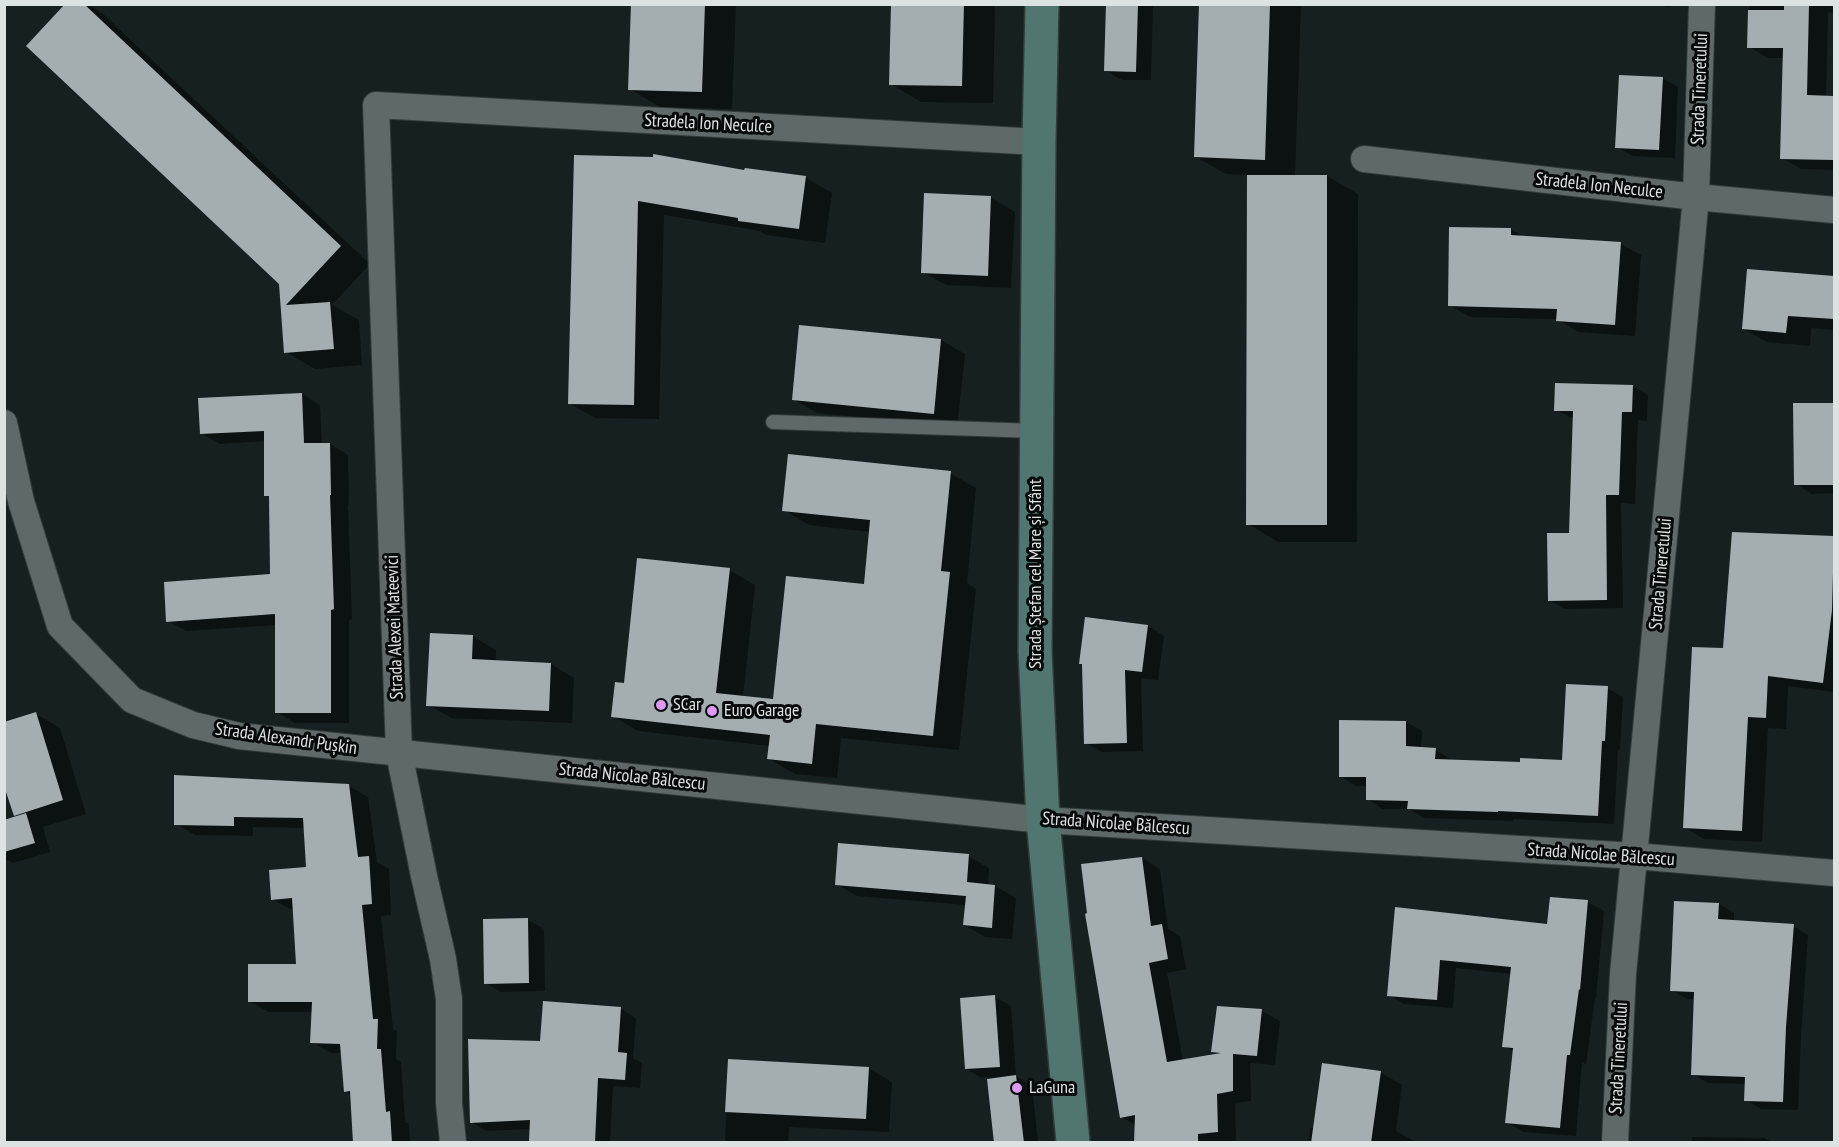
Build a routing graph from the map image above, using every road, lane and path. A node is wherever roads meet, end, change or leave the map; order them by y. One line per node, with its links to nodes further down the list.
1 (1042, 4): 4 (main road, Strada Ștefan cel Mare și Sfânt)
2 (1702, 4): 6 (street, Strada Tineretului)
3 (376, 105): 4 (street, Stradela Ion Neculce); 11 (street, Strada Alexei Mateevici)
4 (1039, 142): 10 (main road, Strada Ștefan cel Mare și Sfânt)
5 (1364, 159): 6 (street, Stradela Ion Neculce)
6 (1696, 196): 7 (street, Stradela Ion Neculce); 13 (street, Strada Tineretului)
7 (1834, 210)
8 (773, 422): 10 (lane)
9 (4, 423): 11 (street, Strada Alexandr Pușkin)
10 (1036, 431): 12 (main road, Strada Ștefan cel Mare și Sfânt)
11 (399, 753): 12 (street, Strada Nicolae Bălcescu); 15 (street, Strada Alexei Mateevici)
12 (1043, 820): 13 (street, Strada Nicolae Bălcescu); 16 (main road, Strada Ștefan cel Mare și Sfânt)
13 (1635, 856): 14 (street, Strada Nicolae Bălcescu); 17 (street, Strada Tineretului)
14 (1834, 873)
15 (453, 1143)
16 (1073, 1143)
17 (1615, 1143)

